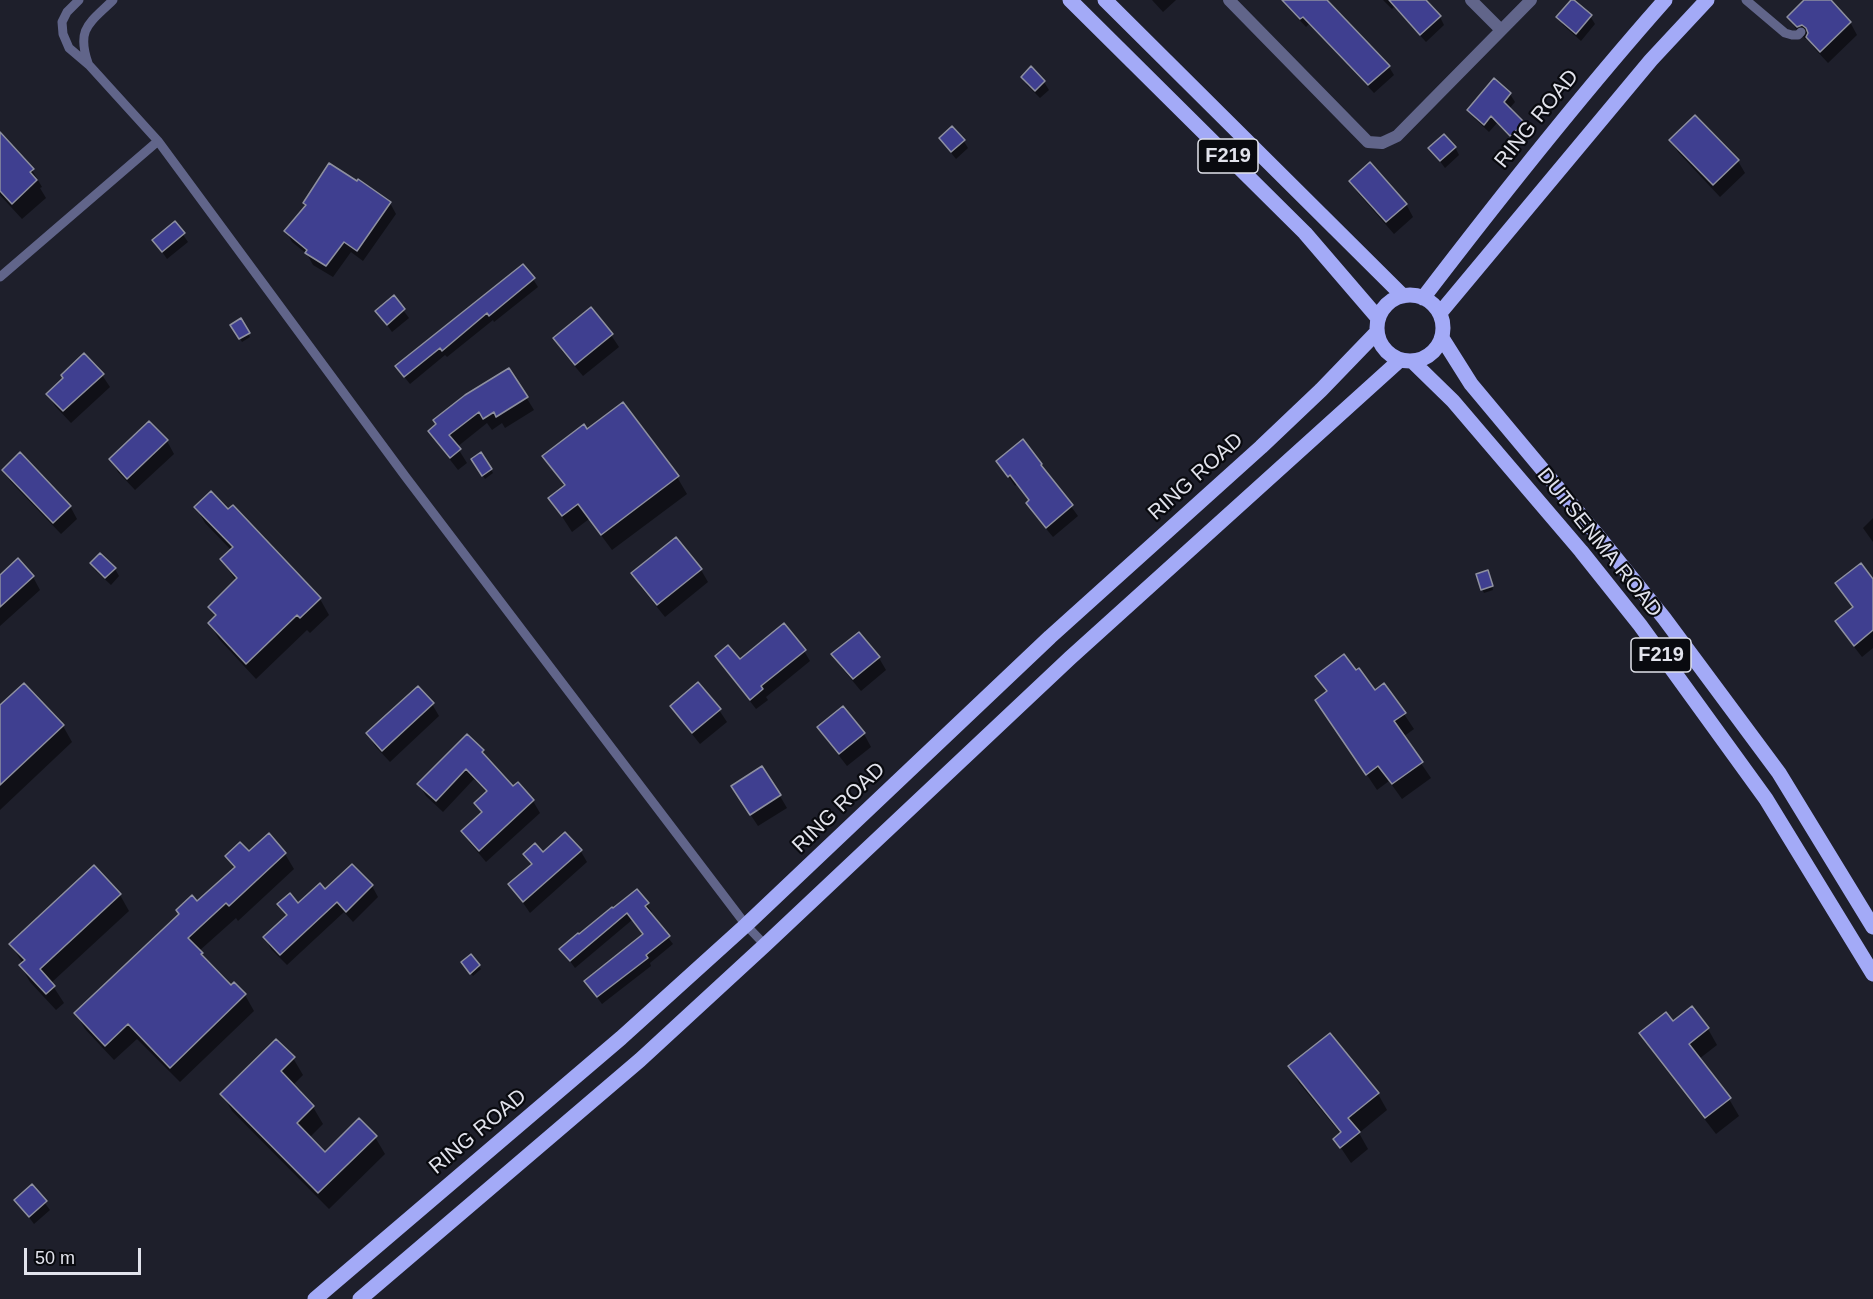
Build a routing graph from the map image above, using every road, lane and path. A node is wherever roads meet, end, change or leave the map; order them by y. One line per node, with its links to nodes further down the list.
1 (79, 0): 13 (lane)
2 (113, 0): 13 (lane)
3 (1070, 0): 19 (main road, F219)
4 (1105, 0): 16 (main road, F219)
5 (1229, 0): 11 (street)
6 (1471, 0): 11 (street)
7 (1530, 0): 11 (street)
8 (1665, 0): 17 (main road, RING ROAD)
9 (1707, 0): 18 (main road)
10 (1746, 0): 12 (lane)
11 (1501, 30)
12 (1801, 32)
13 (89, 65): 14 (lane)
14 (158, 141): 15 (lane); 22 (lane)
15 (0, 277)
16 (1402, 296): 17 (main road); 19 (main road)
17 (1423, 298): 18 (main road)
18 (1440, 313): 20 (main road, F219)
19 (1377, 325): 21 (main road, F219); 22 (main road, RING ROAD)
20 (1442, 338): 21 (main road); 23 (main road, DUTSENMA ROAD / F219)
21 (1407, 361): 24 (main road); 25 (main road, DUTSENMA ROAD / F219)
22 (746, 925): 24 (lane); 26 (main road, RING ROAD)
23 (1873, 927)
24 (765, 945): 27 (main road)
25 (1873, 974)
26 (315, 1299)
27 (360, 1299)

